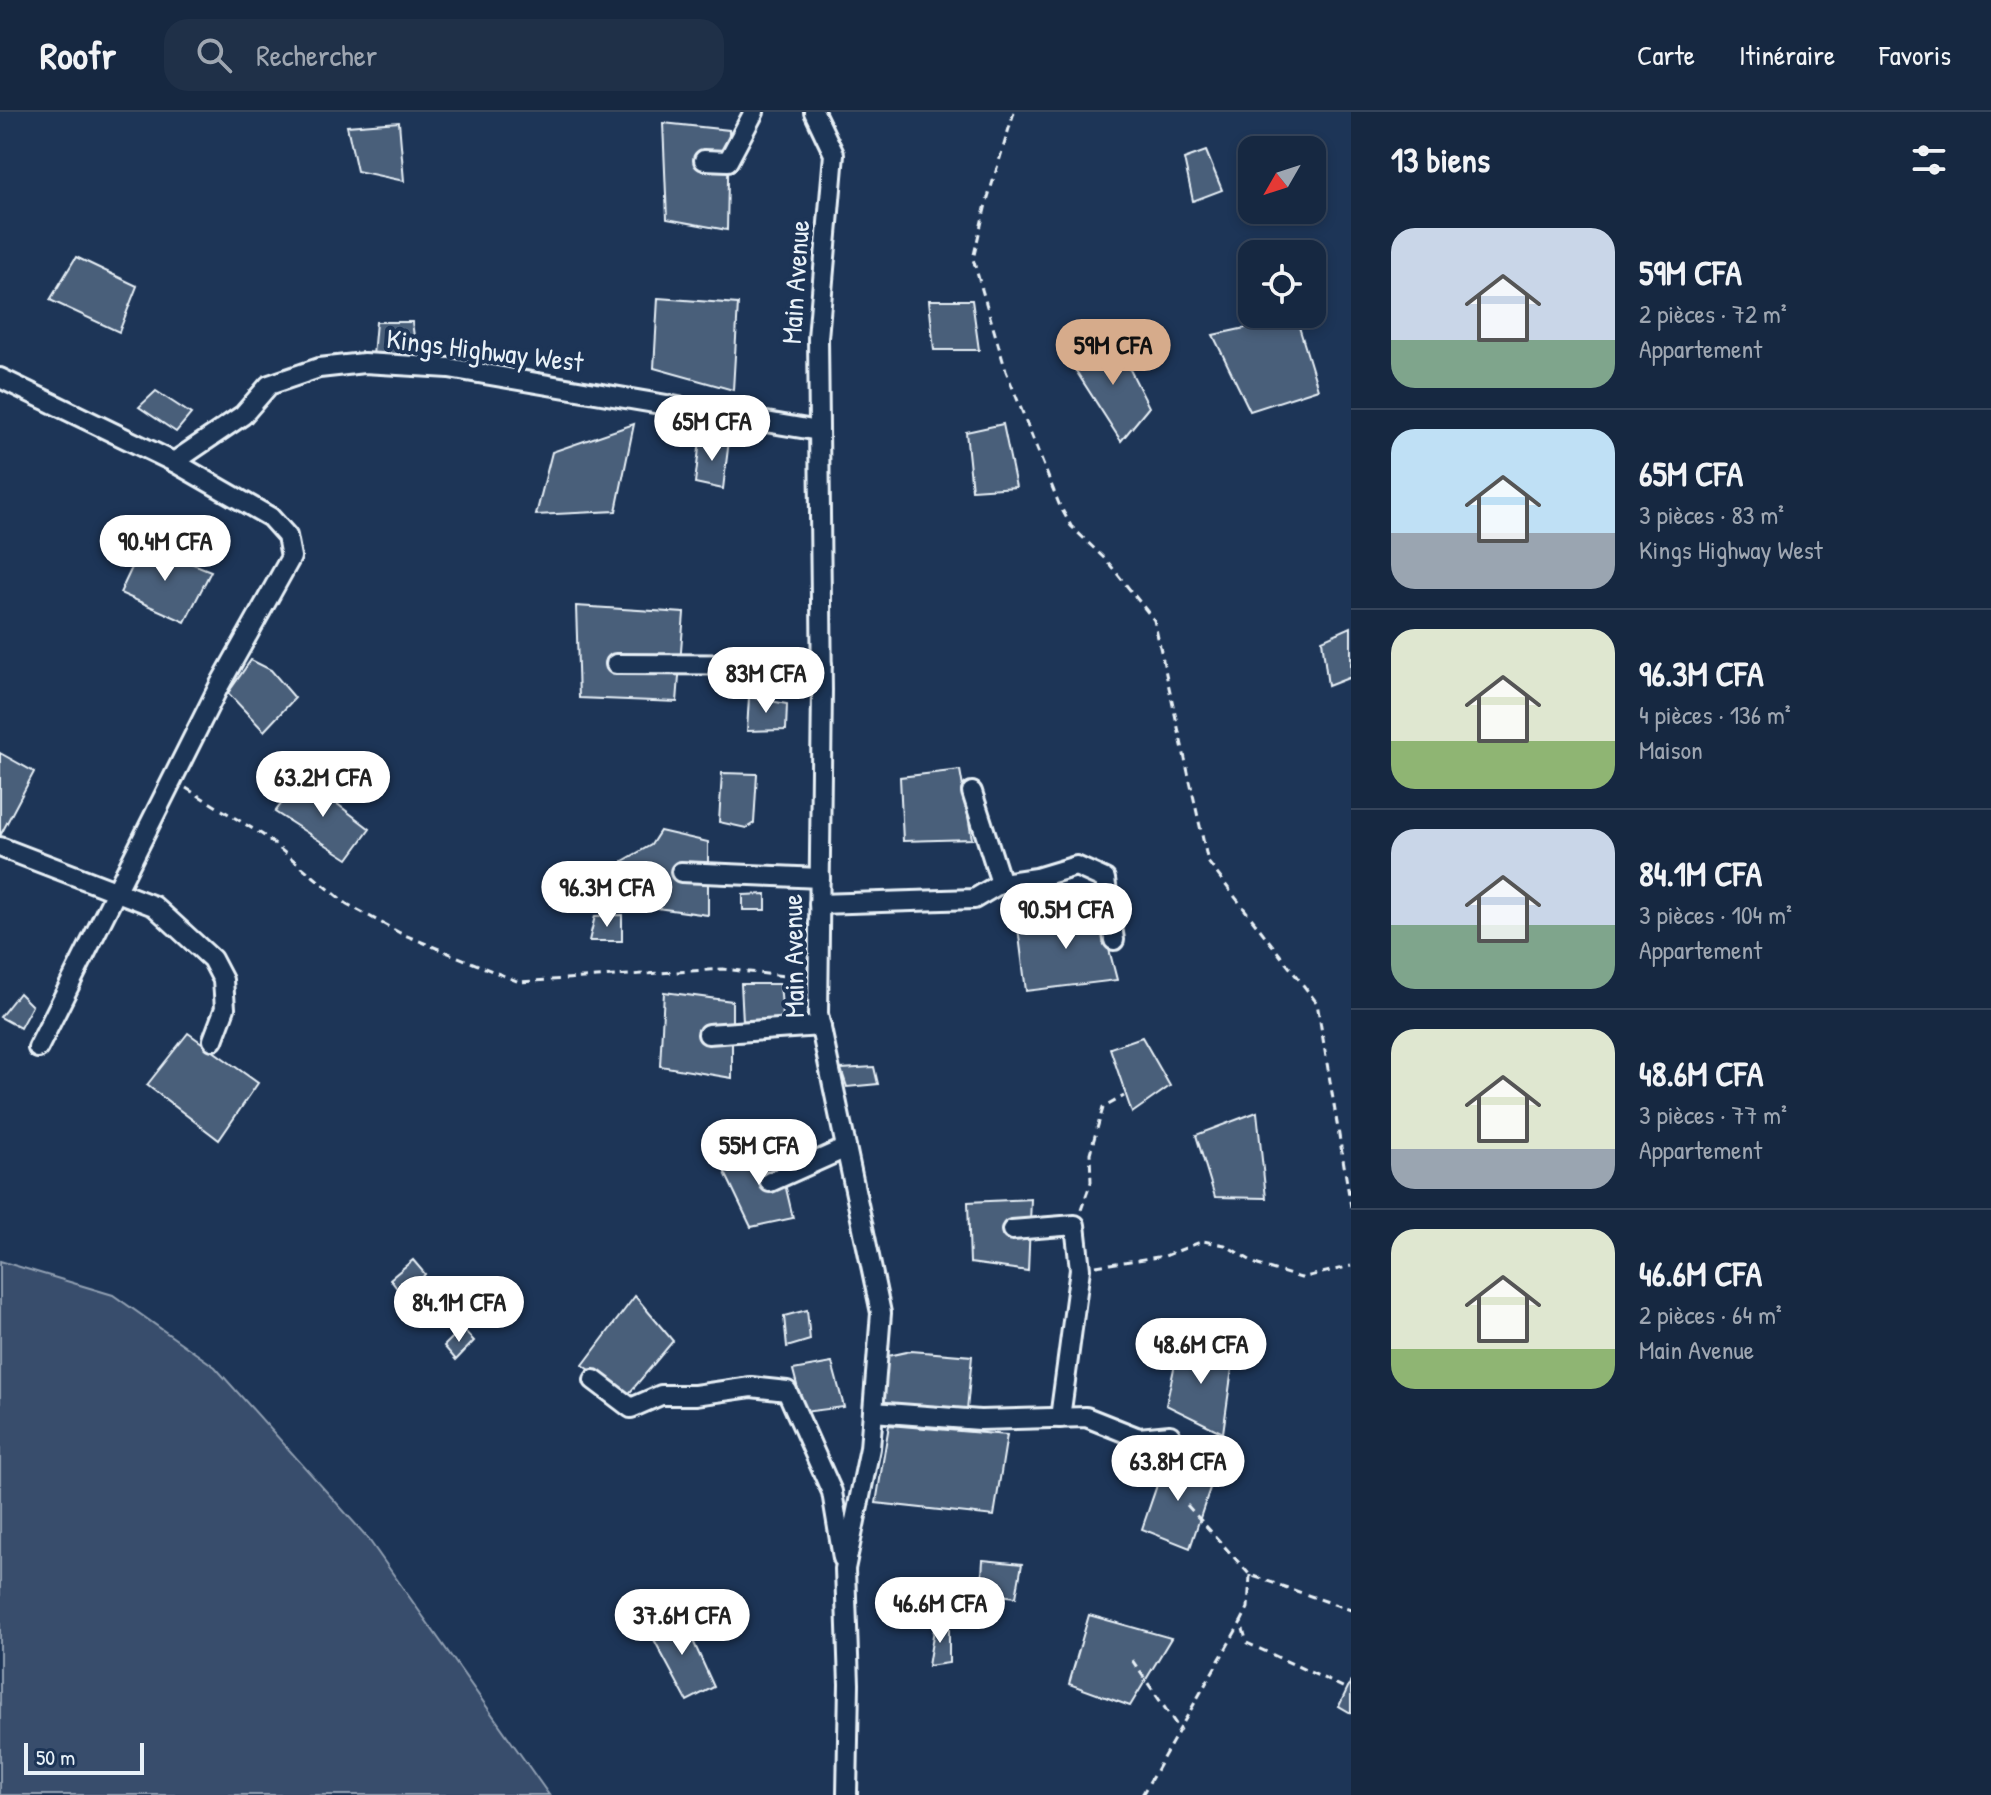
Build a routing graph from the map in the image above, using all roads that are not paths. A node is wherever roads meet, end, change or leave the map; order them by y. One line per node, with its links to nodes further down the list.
1 (754, 112): 3 (street)
2 (814, 112): 5 (street, Main Avenue)
3 (704, 160)
4 (0, 378): 6 (street)
5 (819, 431): 6 (street, Kings Highway West); 8 (street, Main Avenue)
6 (174, 462): 14 (street)
7 (616, 664): 8 (street)
8 (822, 665): 12 (street, Main Avenue)
9 (972, 792): 13 (street)
10 (0, 847): 14 (street)
11 (681, 872): 12 (street)
12 (820, 878): 15 (street, Main Avenue)
13 (1001, 883): 15 (street); 16 (street)
14 (115, 888): 19 (street); 20 (street)
15 (819, 904): 17 (street, Main Avenue)
16 (1114, 940)
17 (821, 1026): 18 (street); 21 (street, Main Avenue)
18 (708, 1034)
19 (213, 1040)
20 (38, 1048)
21 (846, 1148): 22 (street); 25 (street, Main Avenue)
22 (770, 1182)
23 (1012, 1230): 26 (street)
24 (594, 1380): 28 (street)
25 (873, 1412): 26 (street); 28 (street, Main Avenue)
26 (1060, 1418): 27 (street)
27 (1170, 1435)
28 (845, 1569): 29 (street, Main Avenue)
29 (847, 1795)

